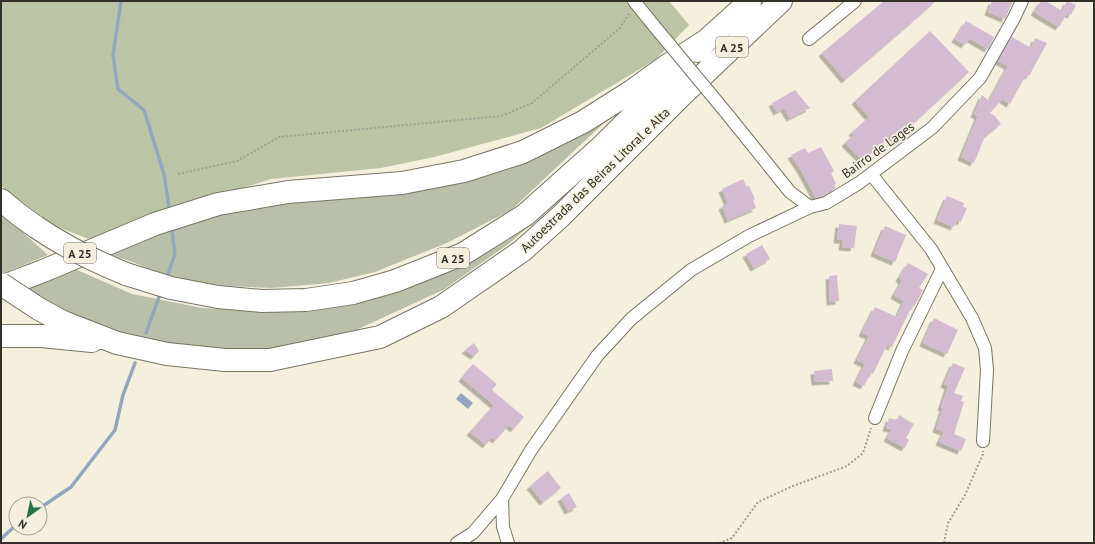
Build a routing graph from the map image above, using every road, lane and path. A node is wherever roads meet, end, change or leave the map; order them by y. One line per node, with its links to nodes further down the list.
1 (750, 1): 7 (highway, Autoestrada das Beiras Litoral e Alta / A 25)
2 (781, 1): 15 (highway, Autoestrada das Beiras Litoral e Alta / A 25)
3 (855, 1): 6 (street)
4 (1022, 1): 9 (street, Bairro de Lages)
5 (635, 2): 8 (path); 11 (street, bridge)
6 (809, 39)
7 (707, 40): 10 (highway, Autoestrada das Beiras Litoral e Alta / A 25, bridge); 13 (highway)
8 (178, 174)
9 (871, 174): 11 (street, Bairro de Lages); 12 (street)
10 (1, 200)
11 (810, 207): 18 (street, Bairro de Lages)
12 (942, 269): 16 (street); 17 (street)
13 (1, 285): 15 (highway, Autoestrada das Beiras Litoral e Alta / A 25, bridge)
14 (1, 336): 15 (highway)
15 (117, 343)
16 (875, 418): 21 (path)
17 (983, 441): 22 (path)
18 (502, 499): 19 (street, Bairro de Lages); 20 (street)
19 (457, 543)
20 (508, 543)
21 (718, 543)
22 (944, 543)

